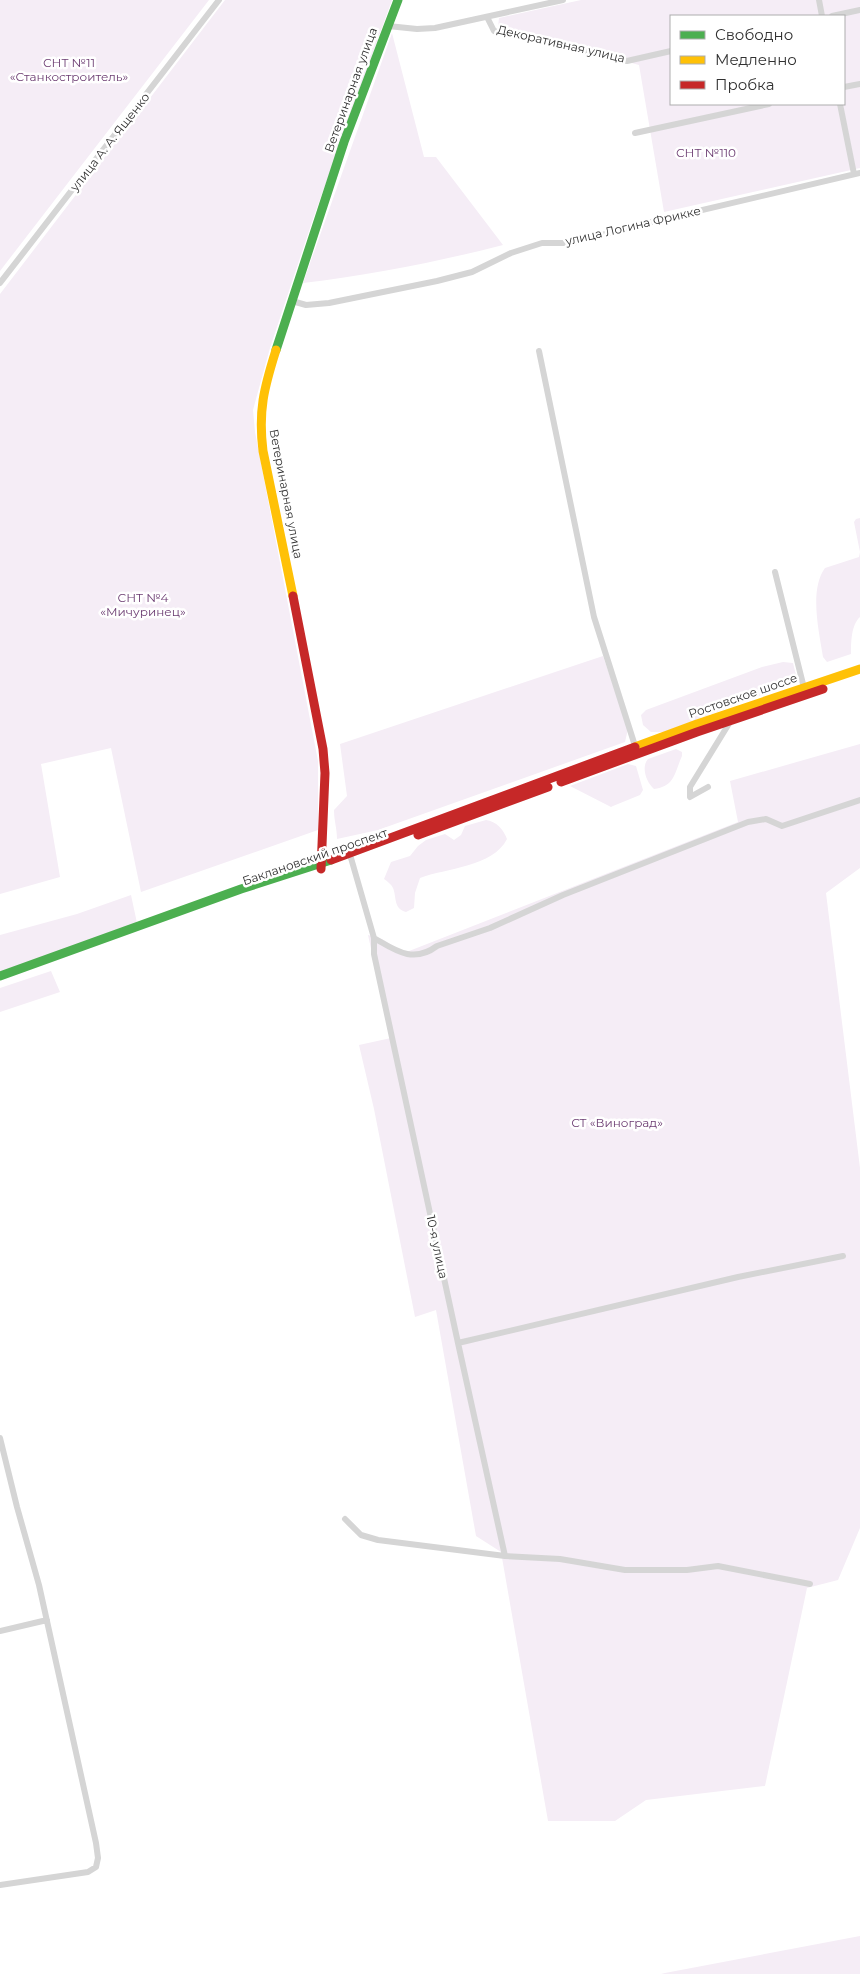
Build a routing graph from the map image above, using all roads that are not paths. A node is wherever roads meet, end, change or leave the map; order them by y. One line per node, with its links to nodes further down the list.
1 (219, 0): 17 (street, улица А. А. Ященко)
2 (398, 0): 9 (main road, Ветеринарная улица)
3 (563, 0): 8 (street)
4 (819, 0): 6 (street)
5 (860, 10): 7 (street)
6 (822, 15)
7 (837, 15)
8 (487, 16): 9 (street); 10 (street, Декоративная улица)
9 (388, 26): 18 (main road, Ветеринарная улица)
10 (670, 52)
11 (860, 84): 12 (street)
12 (845, 87)
13 (764, 105): 15 (street)
14 (840, 105): 16 (street)
15 (635, 133)
16 (857, 173): 18 (street, улица Логина Фрикке)
17 (0, 284)
18 (292, 301): 29 (main road, Ветеринарная улица)
19 (539, 352): 25 (street)
20 (774, 572): 23 (street)
21 (860, 670): 23 (main road, Ростовское шоссе)
22 (860, 676): 24 (main road, Ростовское шоссе)
23 (804, 688): 25 (main road, Ростовское шоссе)
24 (731, 721): 25 (main road, Ростовское шоссе); 26 (street)
25 (637, 752): 28 (main road, Баклановский проспект); 29 (main road, Баклановский проспект)
26 (708, 787)
27 (860, 800): 30 (street)
28 (351, 858): 29 (main road, Баклановский проспект); 30 (street, 10-я улица)
29 (321, 866): 31 (main road, Баклановский проспект); 32 (main road, Баклановский проспект)
30 (374, 938): 34 (street, 10-я улица)
31 (0, 976)
32 (0, 982)
33 (843, 1256): 34 (street)
34 (458, 1343): 37 (street, 10-я улица)
35 (0, 1438): 39 (street)
36 (346, 1519): 37 (street)
37 (505, 1556): 38 (street)
38 (810, 1584)
39 (47, 1620): 40 (street); 41 (street)
40 (0, 1631)
41 (0, 1885)

